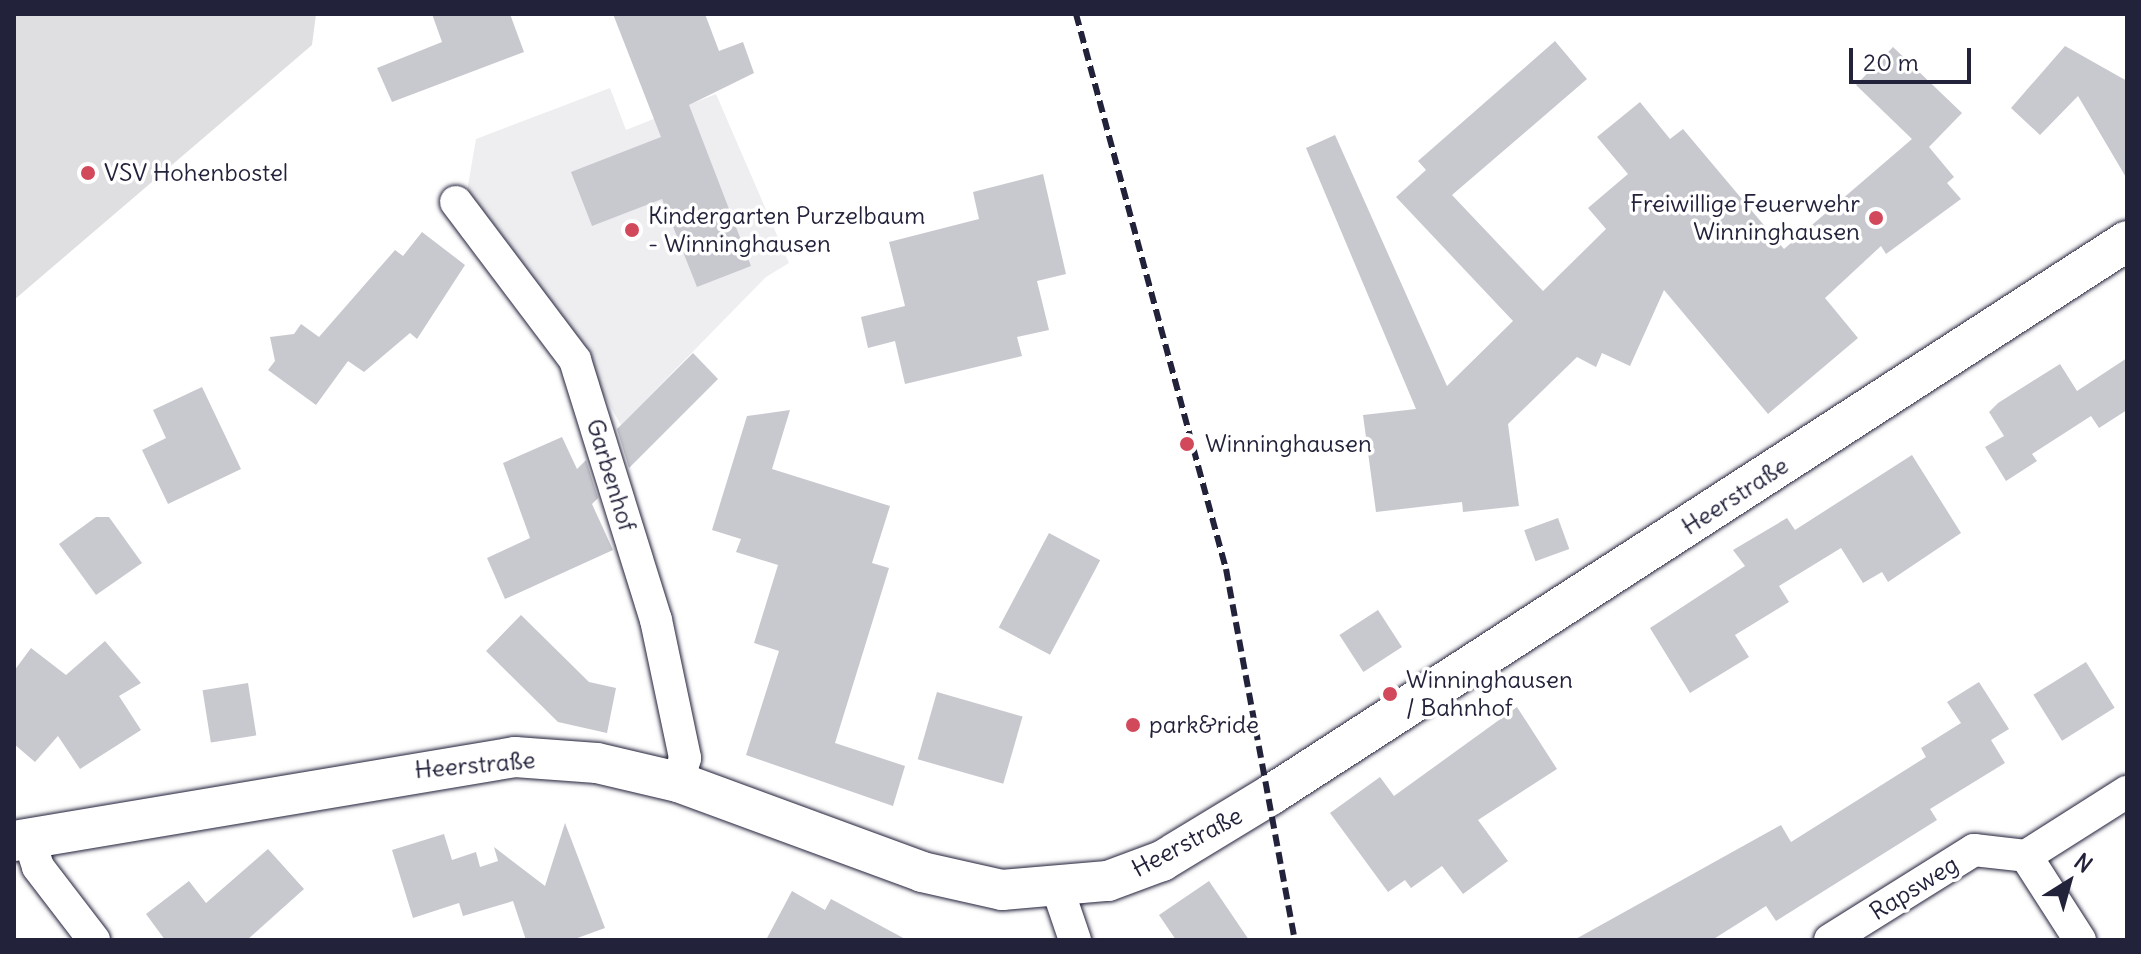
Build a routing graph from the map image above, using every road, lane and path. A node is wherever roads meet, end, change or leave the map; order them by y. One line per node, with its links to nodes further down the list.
1 (456, 202): 3 (street, Garbenhof)
2 (2127, 241): 7 (street, Heerstraße)
3 (678, 782): 5 (street, Heerstraße); 7 (street, Heerstraße)
4 (2127, 792): 6 (street)
5 (22, 840): 8 (street)
6 (2026, 856): 10 (street, Rapsweg); 11 (street)
7 (1058, 890): 9 (street)
8 (94, 940)
9 (1075, 940)
10 (1830, 940)
11 (2080, 940)

